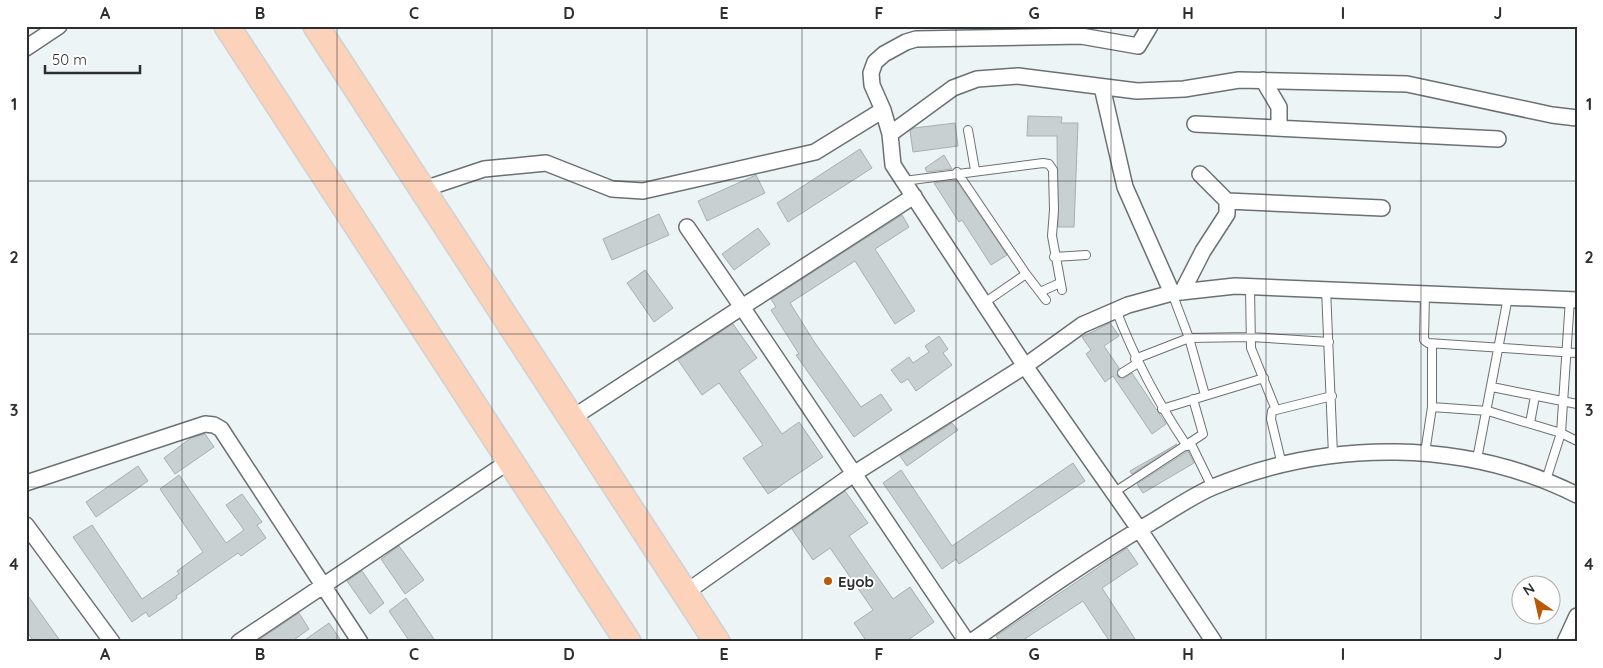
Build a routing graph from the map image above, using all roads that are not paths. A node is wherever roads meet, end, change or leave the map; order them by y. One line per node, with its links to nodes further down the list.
1 (59, 26): 6 (street)
2 (227, 26): 69 (highway)
3 (316, 26): 20 (highway)
4 (1150, 26): 5 (street)
5 (1082, 31): 9 (street)
6 (26, 48)
7 (1263, 80): 8 (street); 10 (street); 12 (street)
8 (1102, 88): 14 (street); 31 (street)
9 (883, 110): 14 (street); 20 (street)
10 (1577, 118)
11 (1195, 124): 12 (street)
12 (1280, 128): 15 (street)
13 (968, 130): 16 (lane)
14 (890, 134): 19 (street)
15 (1498, 139)
16 (975, 170): 17 (lane); 26 (lane)
17 (957, 172): 19 (lane); 27 (lane)
18 (1200, 174): 22 (street)
19 (904, 181): 21 (street)
20 (424, 189): 61 (highway)
21 (914, 196): 36 (street); 37 (street)
22 (1227, 201): 23 (street); 31 (street)
23 (1382, 208)
24 (687, 227): 37 (street)
25 (1086, 255): 26 (lane)
26 (1054, 257): 30 (lane)
27 (1026, 274): 30 (lane); 36 (lane)
28 (1250, 287): 29 (street); 31 (street); 39 (lane)
29 (1326, 289): 32 (street); 41 (lane)
30 (1040, 292): 35 (lane)
31 (1177, 292): 38 (street); 40 (lane)
32 (1425, 292): 33 (street); 42 (lane)
33 (1508, 296): 34 (street); 43 (lane)
34 (1573, 299): 44 (lane)
35 (1046, 300)
36 (984, 303): 47 (street)
37 (742, 307): 61 (street); 71 (street)
38 (1116, 310): 46 (lane); 47 (street)
39 (1251, 337): 40 (lane); 41 (lane); 49 (lane)
40 (1189, 338): 46 (lane); 51 (lane)
41 (1329, 342): 52 (lane)
42 (1432, 344): 43 (lane); 57 (lane)
43 (1499, 349): 44 (lane); 50 (lane)
44 (1565, 352): 45 (lane); 55 (lane)
45 (1577, 353)
46 (1136, 361): 48 (lane); 58 (lane)
47 (1025, 366): 71 (street); 75 (street)
48 (1122, 372)
49 (1264, 378): 51 (lane); 59 (lane)
50 (1492, 387): 53 (lane); 60 (lane)
51 (1205, 396): 54 (lane)
52 (1332, 396): 59 (lane); 67 (lane)
53 (1535, 396): 55 (lane); 62 (lane)
54 (1193, 399): 58 (lane); 65 (lane)
55 (1564, 402): 56 (lane); 63 (lane)
56 (1577, 404)
57 (1432, 407): 60 (lane); 66 (lane)
58 (1162, 409): 65 (lane)
59 (1276, 410): 70 (lane)
60 (1488, 411): 62 (lane); 68 (lane)
61 (572, 418): 80 (highway)
62 (1530, 423): 63 (lane)
63 (1561, 433): 64 (lane); 72 (lane)
64 (1577, 441)
65 (1189, 445): 74 (lane); 75 (lane)
66 (1425, 453): 67 (street); 68 (street)
67 (1333, 456): 70 (street)
68 (1478, 459): 72 (street)
69 (511, 460): 79 (street); 82 (highway)
70 (1282, 465): 74 (street)
71 (855, 473): 80 (street); 87 (street)
72 (1546, 480): 76 (street)
73 (26, 483): 79 (street)
74 (1212, 487): 78 (street)
75 (1114, 493): 78 (street)
76 (1577, 495)
77 (26, 525): 83 (street)
78 (1139, 529): 87 (street); 88 (street)
79 (323, 585): 84 (street); 85 (street)
80 (686, 593): 86 (highway)
81 (1577, 616): 89 (street)
82 (620, 639)
83 (112, 642)
84 (239, 642)
85 (360, 642)
86 (717, 642)
87 (969, 642)
88 (1214, 642)
89 (1565, 642)

